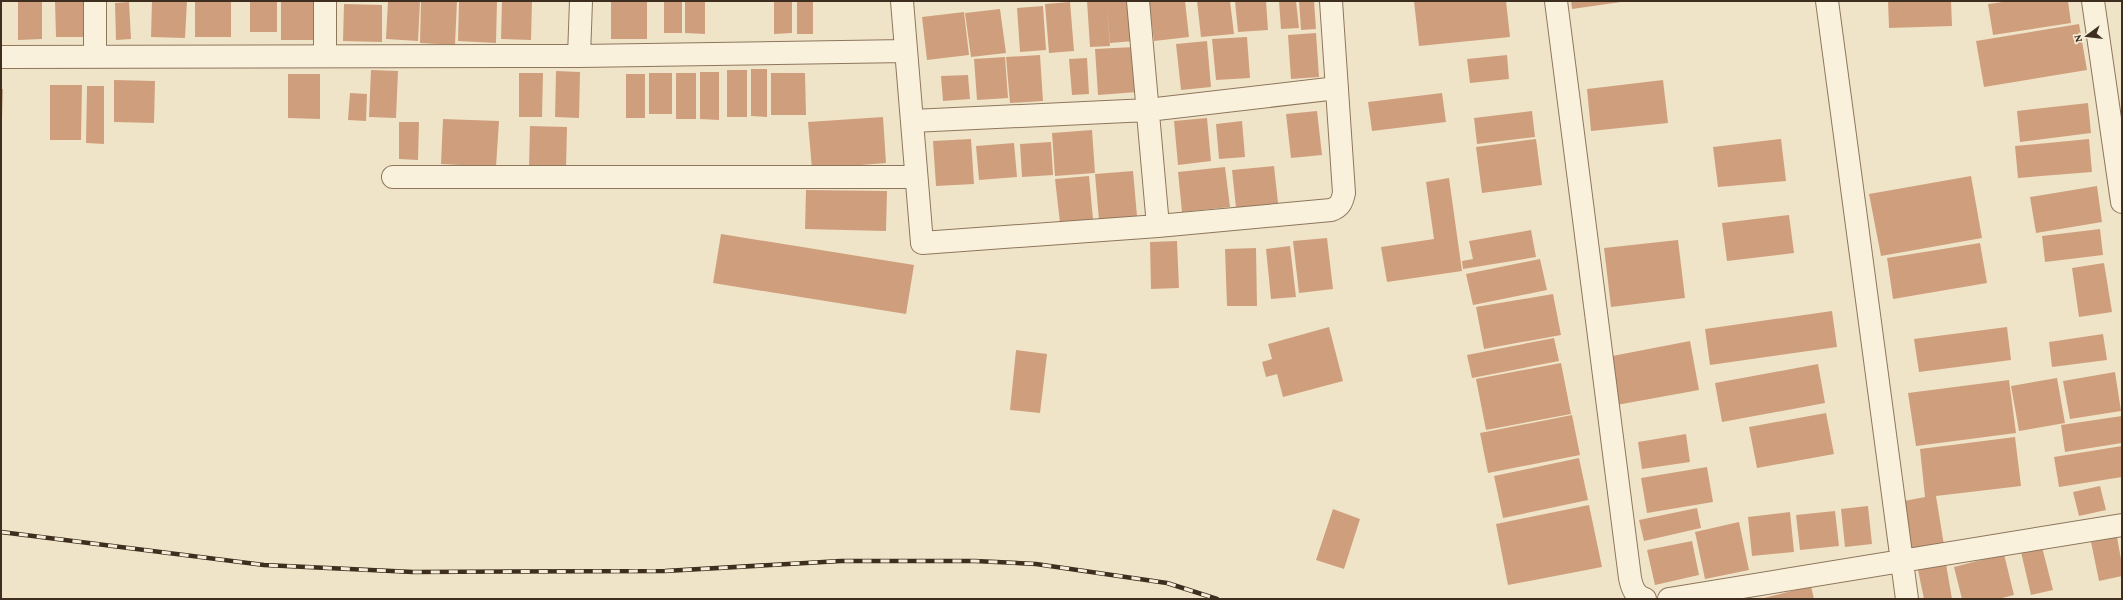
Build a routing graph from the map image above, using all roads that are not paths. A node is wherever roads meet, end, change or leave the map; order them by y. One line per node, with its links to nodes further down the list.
1 (95, 1): 11 (street)
2 (326, 1): 12 (street)
3 (581, 1): 13 (street)
4 (902, 1): 10 (street)
5 (1138, 1): 16 (street)
6 (1331, 1): 15 (street)
7 (1556, 1): 24 (street)
8 (1827, 1): 23 (street)
9 (2093, 1): 20 (street)
10 (906, 51): 13 (street); 17 (street)
11 (95, 56): 12 (street); 14 (street)
12 (325, 56): 13 (street)
13 (579, 56)
14 (1, 57)
15 (1338, 88): 16 (street); 21 (street)
16 (1148, 110): 17 (street); 21 (street)
17 (912, 121): 19 (street)
18 (393, 177): 19 (street)
19 (916, 177): 21 (street)
20 (2122, 202)
21 (1158, 226)
22 (2122, 525): 23 (street)
23 (1902, 560): 25 (street); 26 (street)
24 (1645, 599)
25 (1669, 599)
26 (1907, 599)

